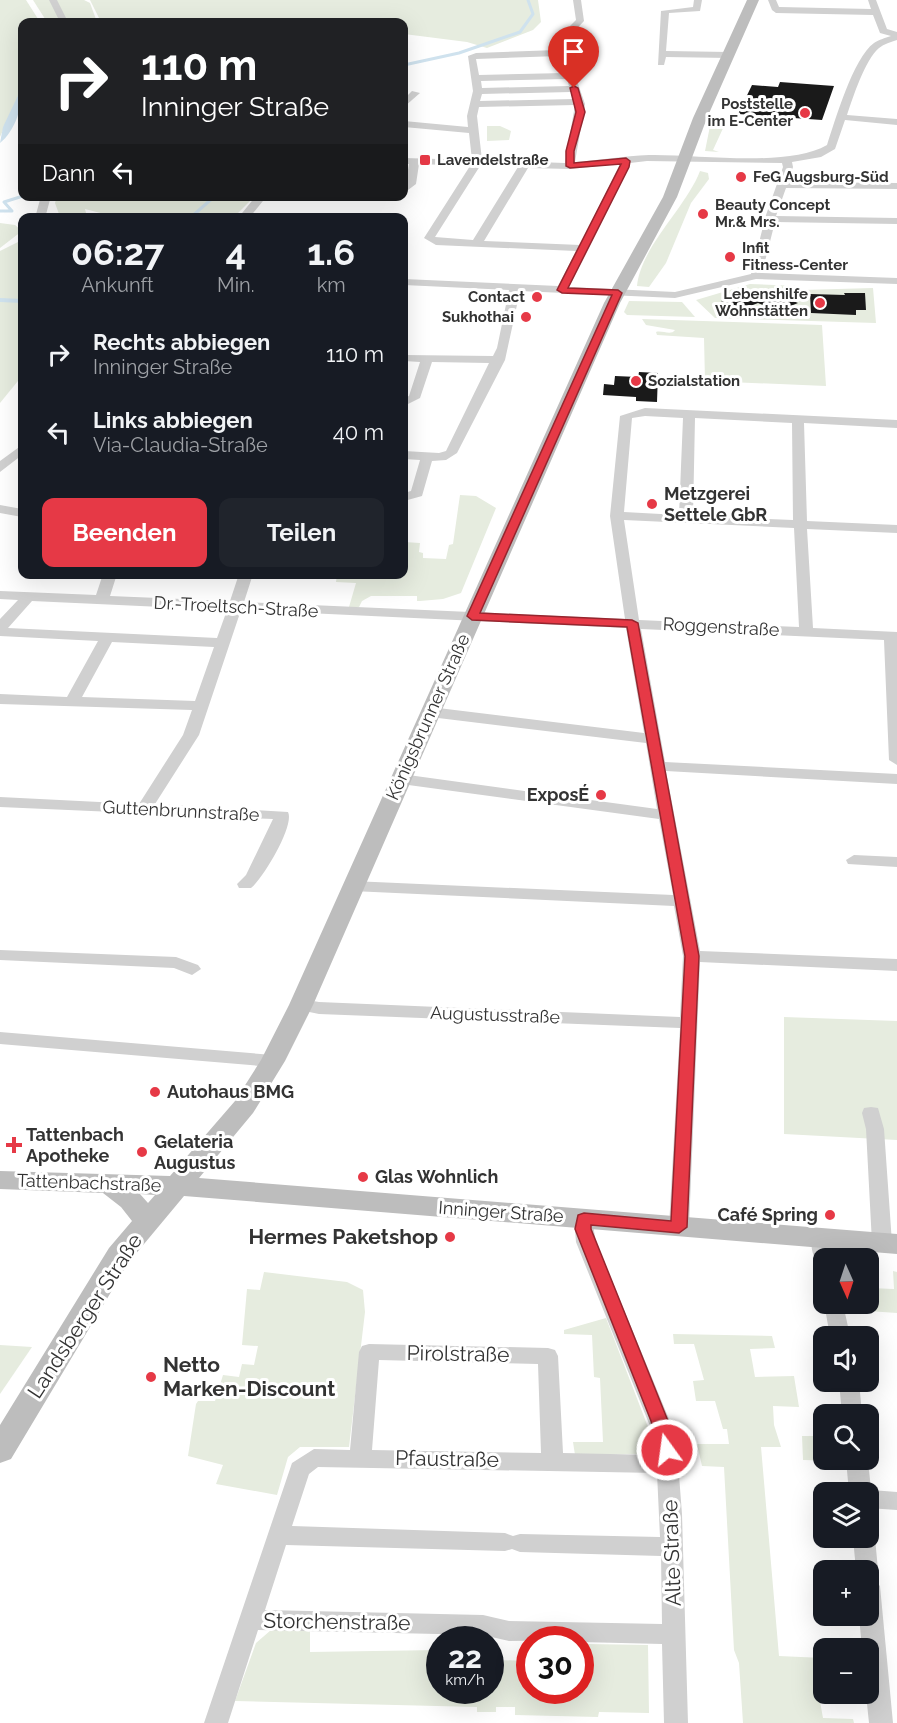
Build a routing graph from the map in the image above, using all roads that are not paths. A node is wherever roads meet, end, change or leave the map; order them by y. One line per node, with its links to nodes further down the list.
1 (52, 0): 8 (street)
2 (577, 0): 10 (street)
3 (698, 0): 11 (street)
4 (753, 0): 11 (main road, Königsbrunner Straße)
5 (772, 0): 7 (street)
6 (872, 0): 7 (street)
7 (876, 12): 9 (street)
8 (62, 18)
9 (897, 36): 22 (street)
10 (561, 52): 12 (street); 13 (street)
11 (729, 56): 26 (main road, Königsbrunner Straße)
12 (564, 64): 13 (street); 14 (street)
13 (472, 66): 15 (street)
14 (569, 75): 15 (street); 16 (street)
15 (475, 78): 17 (street)
16 (574, 88): 17 (street); 20 (street)
17 (478, 91): 21 (street)
18 (415, 93): 19 (street)
19 (408, 100)
20 (579, 102): 21 (street); 32 (street)
21 (474, 104): 25 (street)
22 (842, 117): 23 (street); 27 (street)
23 (897, 122)
24 (408, 124): 25 (street)
25 (472, 130): 30 (street)
26 (686, 159): 27 (street); 28 (street); 47 (main road, Königsbrunner Straße)
27 (786, 160): 33 (street)
28 (626, 161): 32 (street); 41 (street)
29 (409, 162): 30 (street); 35 (street)
30 (477, 163): 31 (street); 40 (street)
31 (525, 165): 32 (street); 40 (street)
32 (570, 166)
33 (782, 185): 34 (street); 38 (street)
34 (897, 186)
35 (408, 187)
36 (258, 201): 37 (street)
37 (247, 213)
38 (772, 219): 39 (street); 42 (street)
39 (897, 221)
40 (477, 243): 41 (street)
41 (583, 248): 46 (street)
42 (756, 276): 43 (street); 47 (street)
43 (897, 281)
44 (408, 282): 45 (street)
45 (515, 288): 46 (street); 50 (street)
46 (562, 290): 47 (street)
47 (618, 293): 72 (main road, Königsbrunner Straße)
48 (408, 358): 49 (street)
49 (427, 358): 50 (street); 51 (street)
50 (498, 360): 57 (street)
51 (408, 400)
52 (689, 414): 53 (street); 62 (street); 63 (street)
53 (798, 419): 54 (street); 64 (street)
54 (897, 424)
55 (18, 452): 58 (street)
56 (408, 456): 57 (street)
57 (427, 457): 59 (street)
58 (0, 468)
59 (408, 495)
60 (0, 509): 61 (street)
61 (18, 512)
62 (617, 516): 63 (street); 73 (street)
63 (686, 519): 64 (street)
64 (801, 524): 65 (street); 75 (street)
65 (897, 529)
66 (108, 579): 70 (street)
67 (244, 579): 71 (street)
68 (0, 595): 69 (street, Dr.-Troeltsch-Straße)
69 (28, 597): 70 (street, Dr.-Troeltsch-Straße); 74 (street)
70 (101, 601): 71 (street, Dr.-Troeltsch-Straße)
71 (233, 607): 72 (street, Dr.-Troeltsch-Straße); 78 (street)
72 (472, 616): 73 (street, Roggenstraße); 82 (main road, Königsbrunner Straße)
73 (632, 623): 75 (street, Roggenstraße); 84 (street)
74 (0, 630): 77 (street)
75 (806, 631): 76 (street, Roggenstraße)
76 (894, 636): 83 (street)
77 (108, 637): 78 (street); 80 (street)
78 (222, 643): 81 (street)
79 (0, 699): 80 (street)
80 (72, 701): 81 (street)
81 (202, 706): 90 (street)
82 (430, 712): 84 (street); 87 (main road, Königsbrunner Straße)
83 (896, 720): 85 (street)
84 (653, 739): 86 (street)
85 (897, 760)
86 (658, 766): 88 (street); 91 (street)
87 (401, 779): 91 (street); 95 (main road, Königsbrunner Straße)
88 (897, 779)
89 (0, 802): 90 (street, Guttenbrunnstraße)
90 (144, 809): 94 (street, Guttenbrunnstraße)
91 (667, 815): 96 (street)
92 (854, 860): 93 (street)
93 (897, 862)
94 (244, 884)
95 (352, 886): 96 (street); 101 (main road, Königsbrunner Straße)
96 (683, 901): 98 (street)
97 (0, 955): 100 (street)
98 (692, 956): 99 (street); 102 (street)
99 (897, 964)
100 (192, 969)
101 (301, 1005): 102 (street, Augustusstraße); 104 (main road, Königsbrunner Straße)
102 (690, 1023): 111 (street)
103 (0, 1038): 104 (street)
104 (273, 1061): 108 (main road, Königsbrunner Straße)
105 (871, 1113): 112 (street)
106 (0, 1180): 107 (main road, Tattenbachstraße)
107 (108, 1183): 108 (main road, Tattenbachstraße); 110 (main road)
108 (177, 1186): 109 (main road, Inninger Straße); 110 (main road, Landsberger Straße)
109 (584, 1219): 111 (main road, Inninger Straße); 117 (street, Alte Straße)
110 (147, 1220): 114 (main road, Landsberger Straße)
111 (679, 1227): 113 (main road, Inninger Straße)
112 (890, 1244): 113 (main road, Inninger Straße)
113 (822, 1248)
114 (0, 1451)
115 (360, 1458): 116 (street, Pfaustraße); 116 (street, Pirolstraße); 120 (street, Pfaustraße)
116 (552, 1461): 117 (street, Pfaustraße)
117 (668, 1464): 121 (street, Alte Straße)
118 (879, 1500): 119 (street)
119 (897, 1501)
120 (278, 1535): 121 (street); 122 (street, Pfaustraße)
121 (672, 1547): 124 (street, Alte Straße)
122 (250, 1620): 124 (street, Storchenstraße); 125 (street, Pfaustraße)
123 (872, 1626): 127 (street)
124 (675, 1634): 126 (street, Alte Straße)
125 (216, 1723)
126 (676, 1723)
127 (881, 1723)

